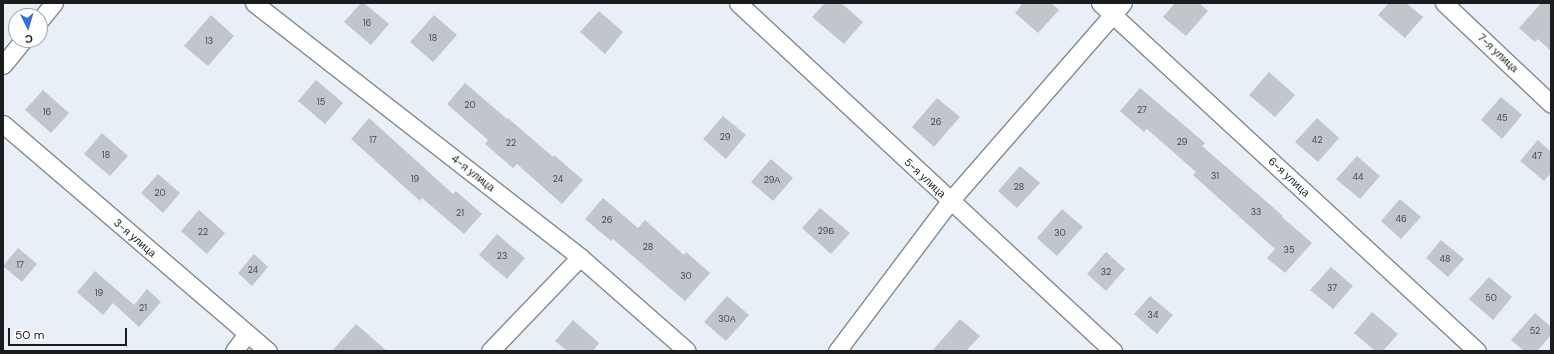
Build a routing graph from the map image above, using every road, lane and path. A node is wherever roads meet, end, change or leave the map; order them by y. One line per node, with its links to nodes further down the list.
1 (254, 3): 11 (street, 4-я улица)
2 (738, 3): 10 (street, 5-я улица)
3 (1100, 3): 5 (street, 6-я улица)
4 (1444, 3): 8 (street, 7-я улица)
5 (1118, 9): 10 (street); 19 (street, 6-я улица)
6 (17, 48): 7 (street)
7 (3, 65)
8 (1551, 104)
9 (3, 124): 12 (street, 3-я улица)
10 (950, 201): 17 (street); 18 (street, 5-я улица)
11 (580, 257): 15 (street); 16 (street, 4-я улица)
12 (247, 334): 13 (street); 14 (street, 3-я улица)
13 (234, 351)
14 (268, 351)
15 (490, 351)
16 (687, 351)
17 (837, 351)
18 (1113, 351)
19 (1477, 351)

